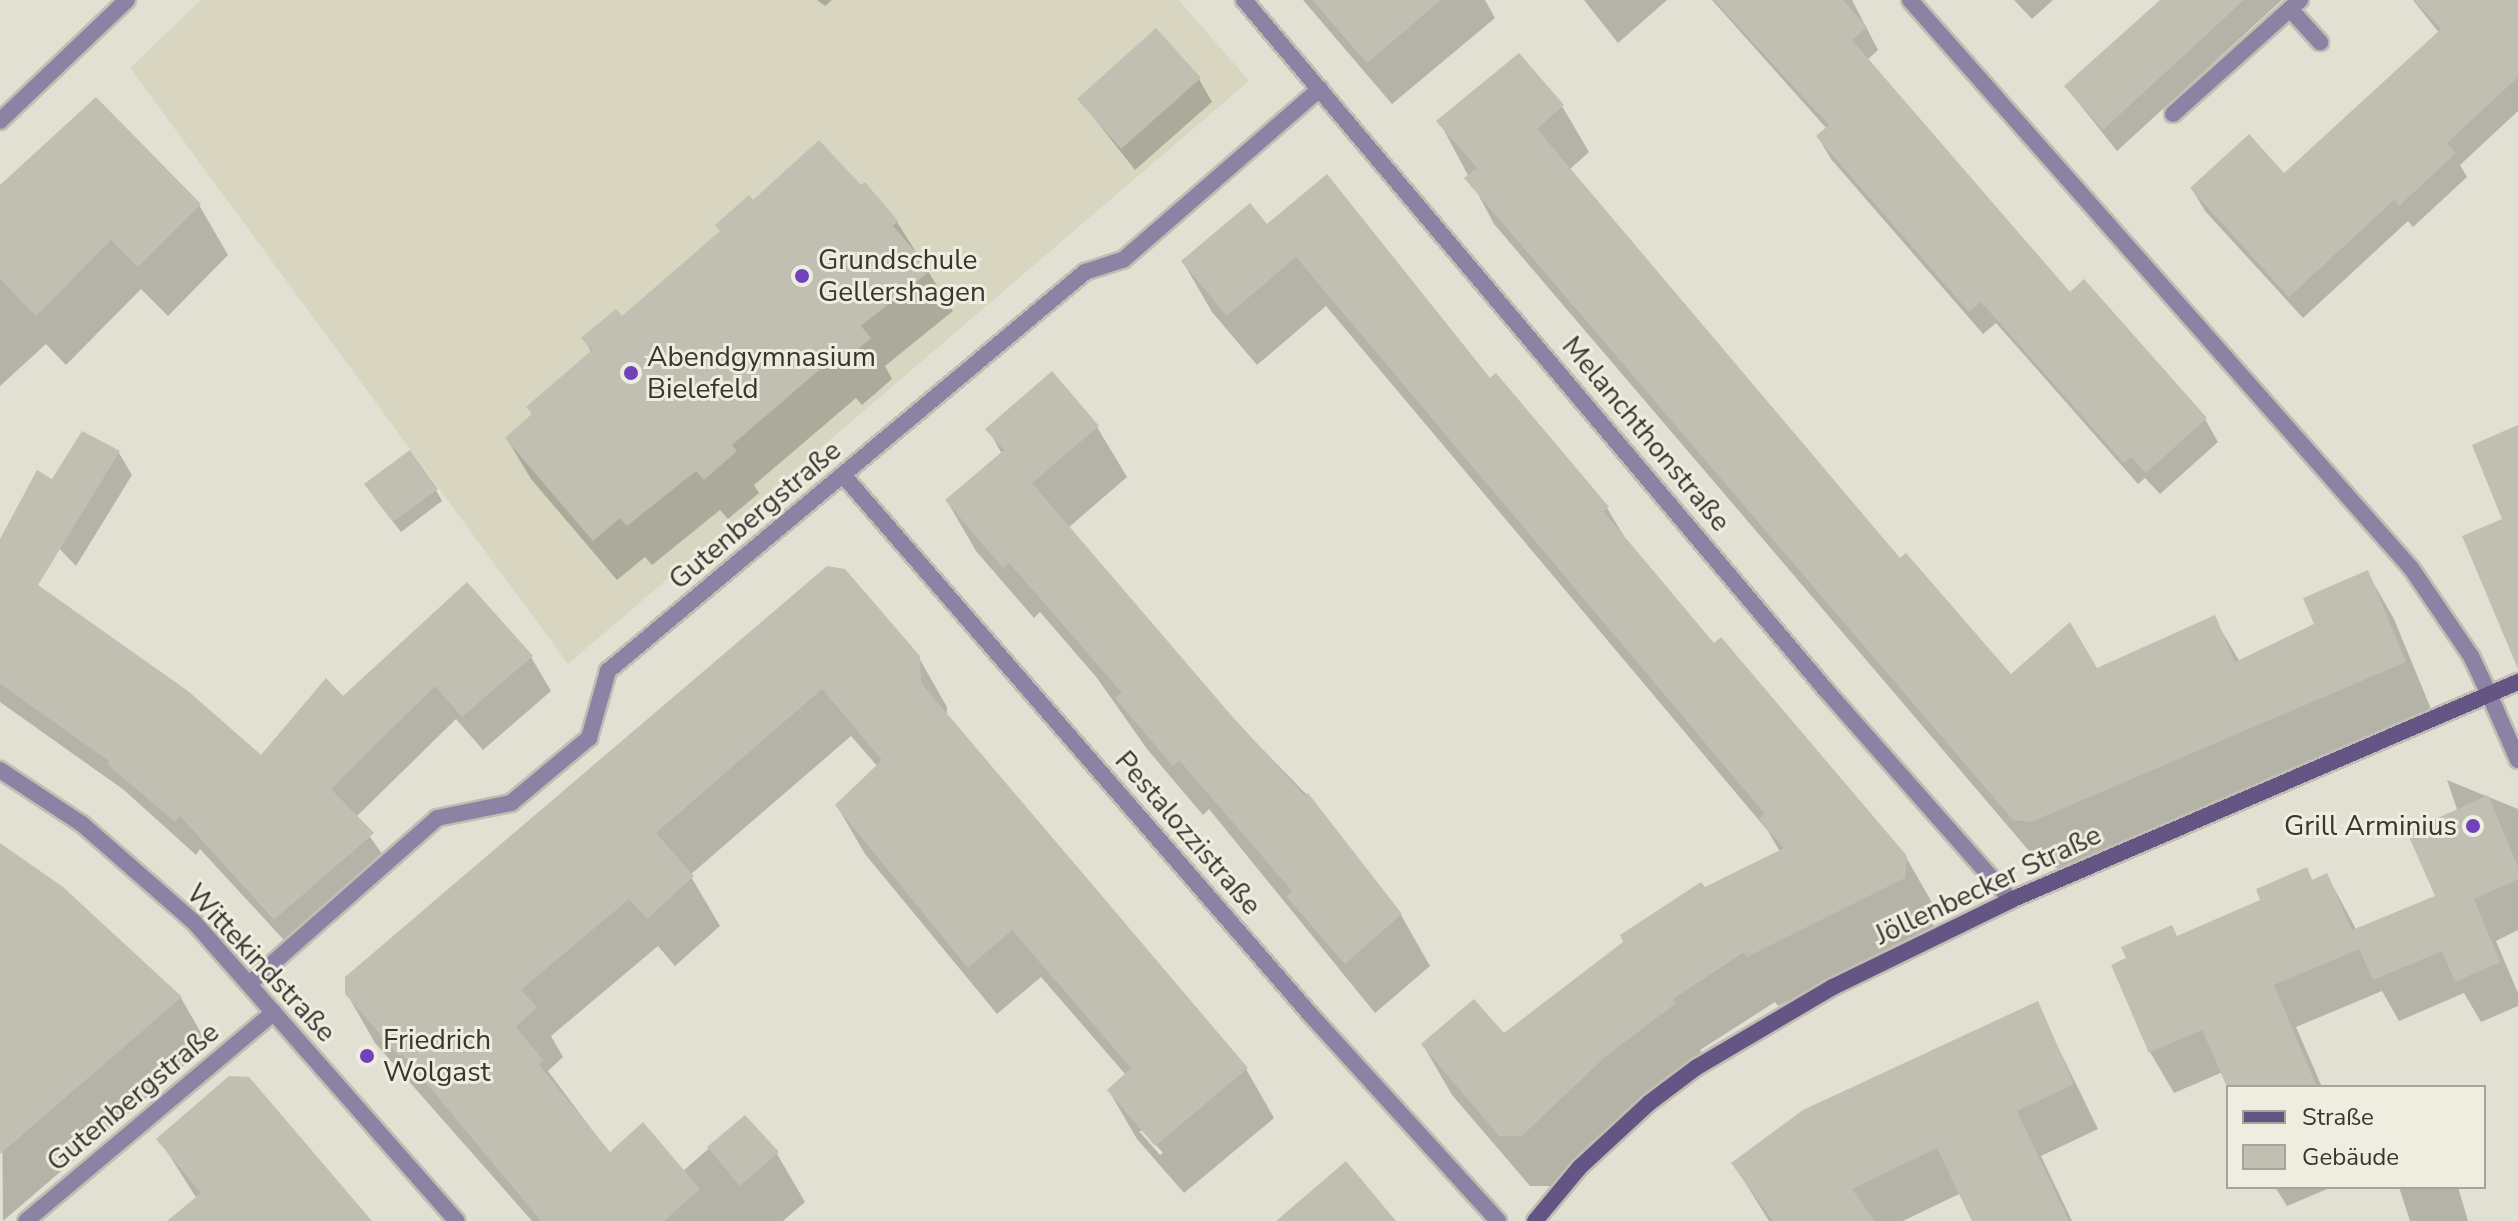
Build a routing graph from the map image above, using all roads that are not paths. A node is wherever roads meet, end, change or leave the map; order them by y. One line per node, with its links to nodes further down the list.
1 (127, 0): 8 (street)
2 (1244, 0): 6 (street, Melanchthonstraße)
3 (1910, 0): 11 (street)
4 (2295, 4): 5 (street); 7 (street)
5 (2320, 42)
6 (1320, 89): 9 (street, Gutenbergstraße); 14 (street, Melanchthonstraße)
7 (2173, 114)
8 (0, 121)
9 (843, 475): 15 (street, Gutenbergstraße); 19 (street, Pestalozzistraße)
10 (2518, 682): 11 (main road, Jöllenbecker Straße)
11 (2489, 694): 12 (street); 14 (main road, Jöllenbecker Straße)
12 (2518, 760)
13 (0, 770): 15 (street, Wittekindstraße)
14 (2011, 900): 20 (main road, Jöllenbecker Straße)
15 (249, 984): 16 (street, Wittekindstraße)
16 (274, 1012): 17 (street, Gutenbergstraße); 18 (street, Wittekindstraße)
17 (26, 1221)
18 (457, 1221)
19 (1498, 1221)
20 (1535, 1221)

